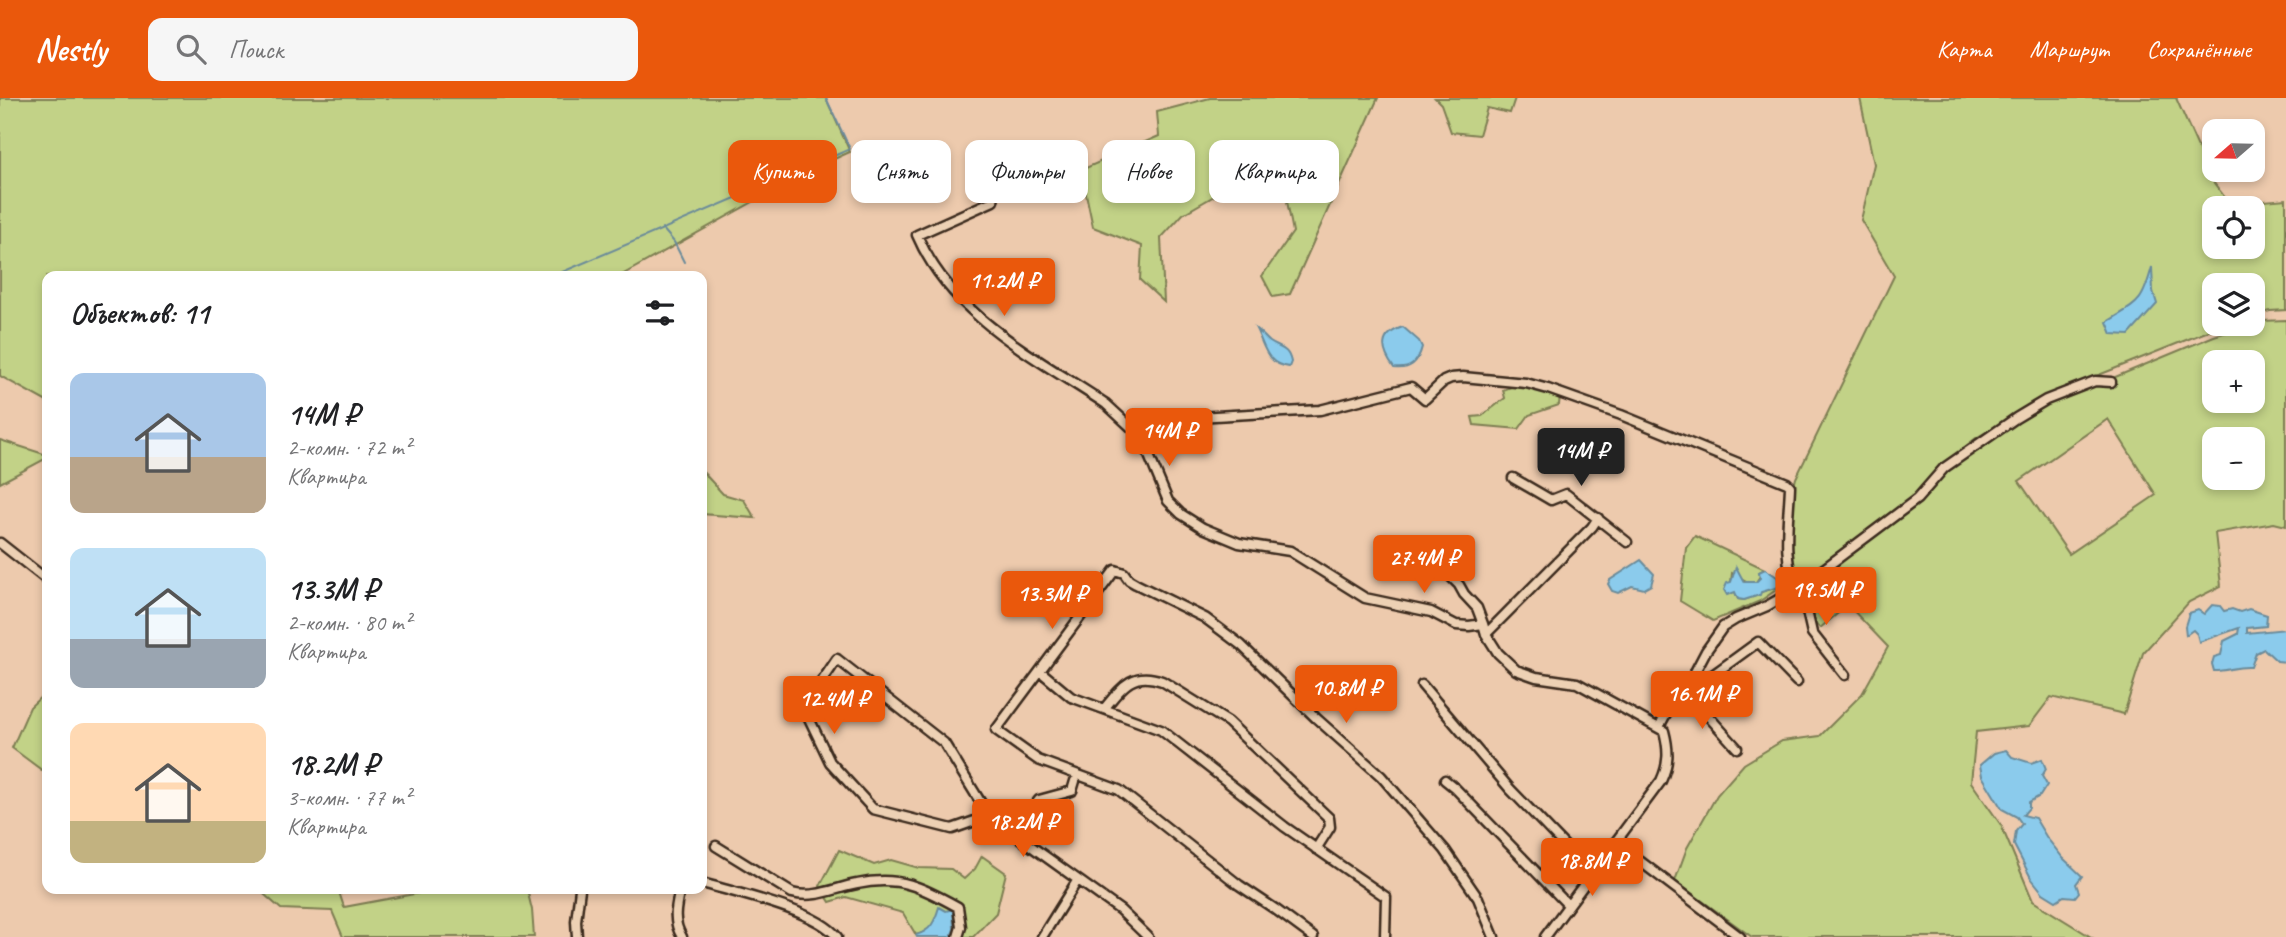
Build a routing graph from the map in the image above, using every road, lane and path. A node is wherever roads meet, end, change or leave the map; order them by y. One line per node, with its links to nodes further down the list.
1 (989, 203): 3 (street)
2 (2111, 382): 10 (street)
3 (1145, 446): 10 (street); 11 (street)
4 (1513, 478): 5 (street)
5 (1598, 518): 6 (street); 12 (street)
6 (1627, 542)
7 (0, 543): 9 (street)
8 (1435, 561): 11 (street)
9 (42, 576)
10 (1799, 587): 14 (street); 17 (street)
11 (1483, 624): 12 (street)
12 (1486, 634): 19 (street)
13 (1040, 671): 18 (street); 40 (street); 42 (street)
14 (1845, 675)
15 (1797, 682): 17 (street)
16 (1422, 685): 28 (street)
17 (1684, 690): 19 (street); 20 (street)
18 (1104, 709): 27 (street); 27 (street)
19 (1659, 727): 25 (street)
20 (1737, 748)
21 (1445, 780): 33 (street)
22 (1075, 781): 24 (street)
23 (989, 816): 23 (street); 24 (street)
24 (1013, 834): 29 (street)
25 (1616, 843): 28 (street); 44 (street)
26 (716, 846): 37 (street)
27 (1316, 849): 41 (street)
28 (1592, 874): 33 (street)
29 (1077, 881): 38 (street); 39 (street)
30 (707, 885): 36 (street)
31 (579, 894): 34 (street)
32 (679, 894): 35 (street)
33 (1568, 905): 43 (street)
34 (578, 937)
35 (682, 937)
36 (837, 937)
37 (958, 937)
38 (1042, 937)
39 (1148, 937)
40 (1313, 937)
41 (1385, 937)
42 (1494, 937)
43 (1545, 937)
44 (1740, 937)

